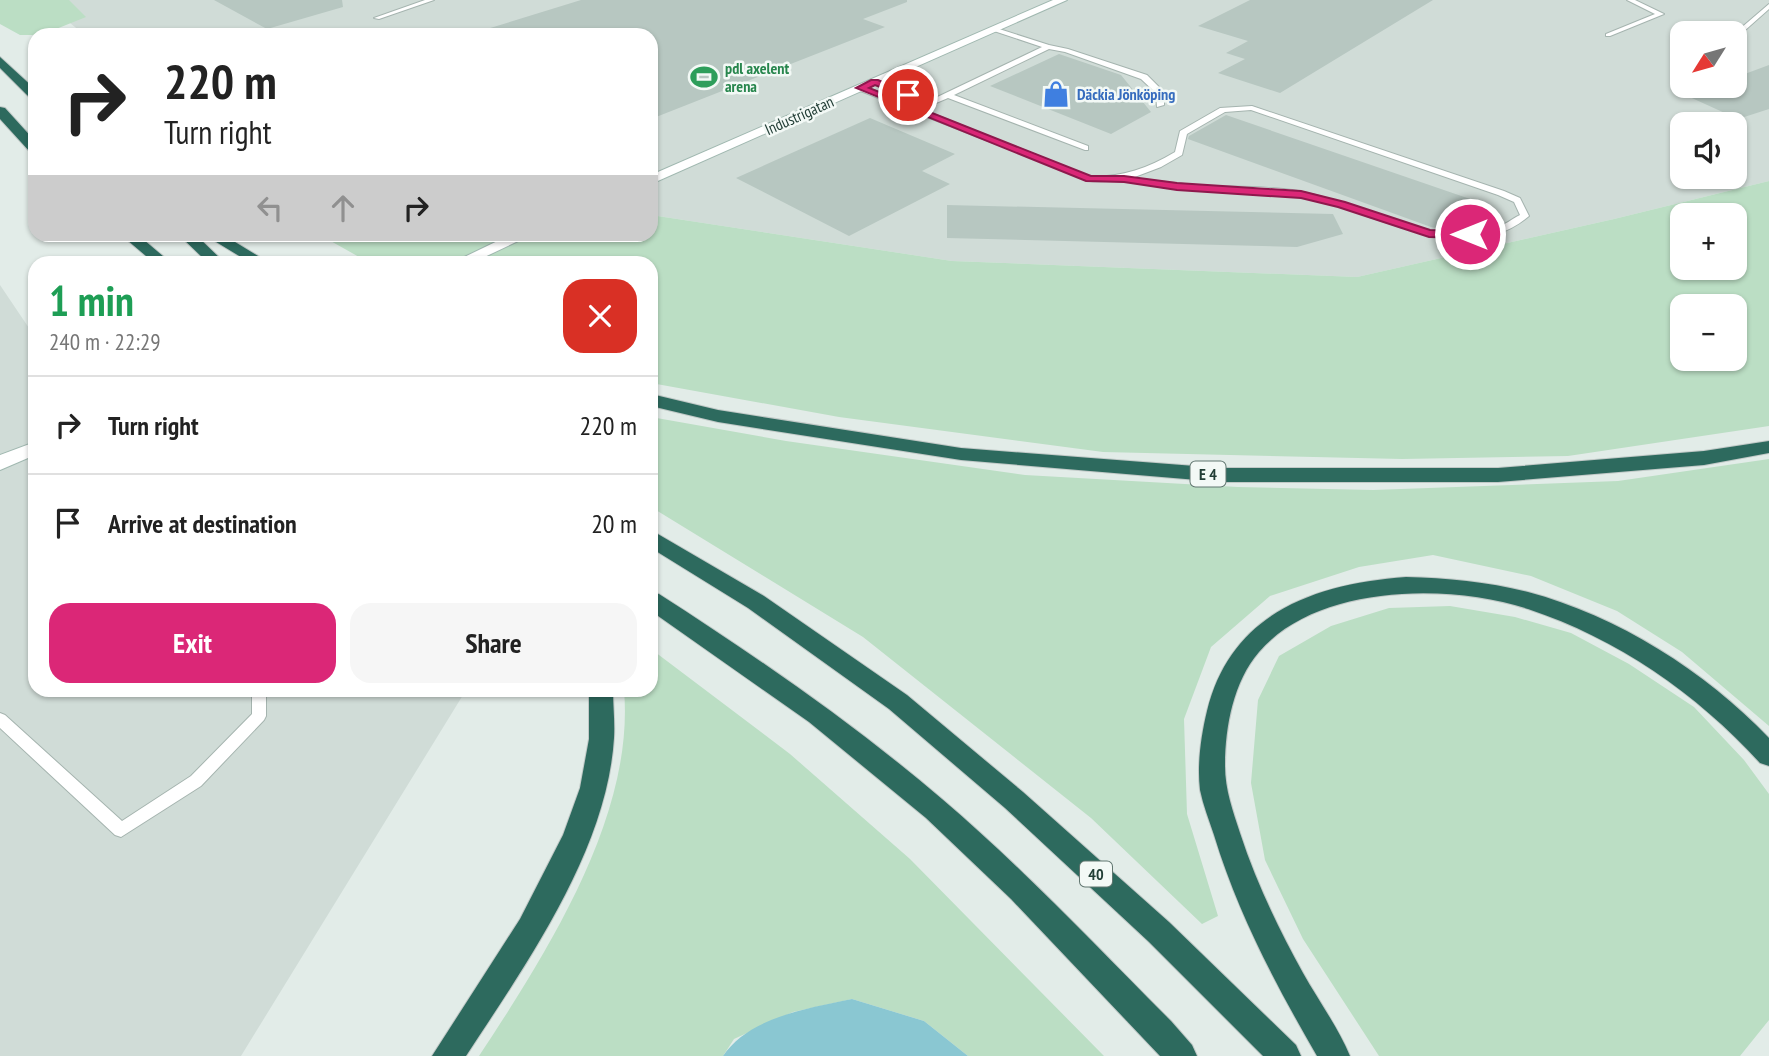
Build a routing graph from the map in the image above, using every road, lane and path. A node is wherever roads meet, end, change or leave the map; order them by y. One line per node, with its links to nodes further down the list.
1 (431, 0): 5 (lane)
2 (1062, 0): 7 (street, Industrigatan)
3 (1630, 0): 8 (lane)
4 (1769, 6): 6 (lane)
5 (377, 18)
6 (1747, 26)
7 (996, 30): 9 (lane); 11 (street, Industrigatan)
8 (1608, 35)
9 (1048, 47): 14 (lane); 15 (lane)
10 (0, 61): 13 (highway)
11 (874, 82): 12 (street, Industrigatan); 14 (lane)
12 (861, 88): 19 (street, Industrigatan); 20 (lane)
13 (28, 89)
14 (947, 95): 18 (lane)
15 (1160, 105)
16 (0, 111): 17 (highway)
17 (28, 141)
18 (1085, 148)
19 (658, 177)
20 (1124, 179): 20 (lane)
21 (137, 242): 25 (highway)
22 (194, 242): 26 (highway)
23 (224, 242): 27 (highway)
24 (508, 242): 28 (street)
25 (154, 256)
26 (209, 256)
27 (249, 256)
28 (476, 256)
29 (658, 402): 30 (highway, E 4)
30 (1769, 447)
31 (28, 451): 32 (street)
32 (0, 463)
33 (658, 542): 41 (highway, 40)
34 (658, 605): 40 (highway)
35 (258, 697): 37 (lane)
36 (602, 697): 39 (highway)
37 (0, 719)
38 (1769, 755): 42 (highway)
39 (448, 1056)
40 (1181, 1056)
41 (1285, 1056)
42 (1334, 1056)

